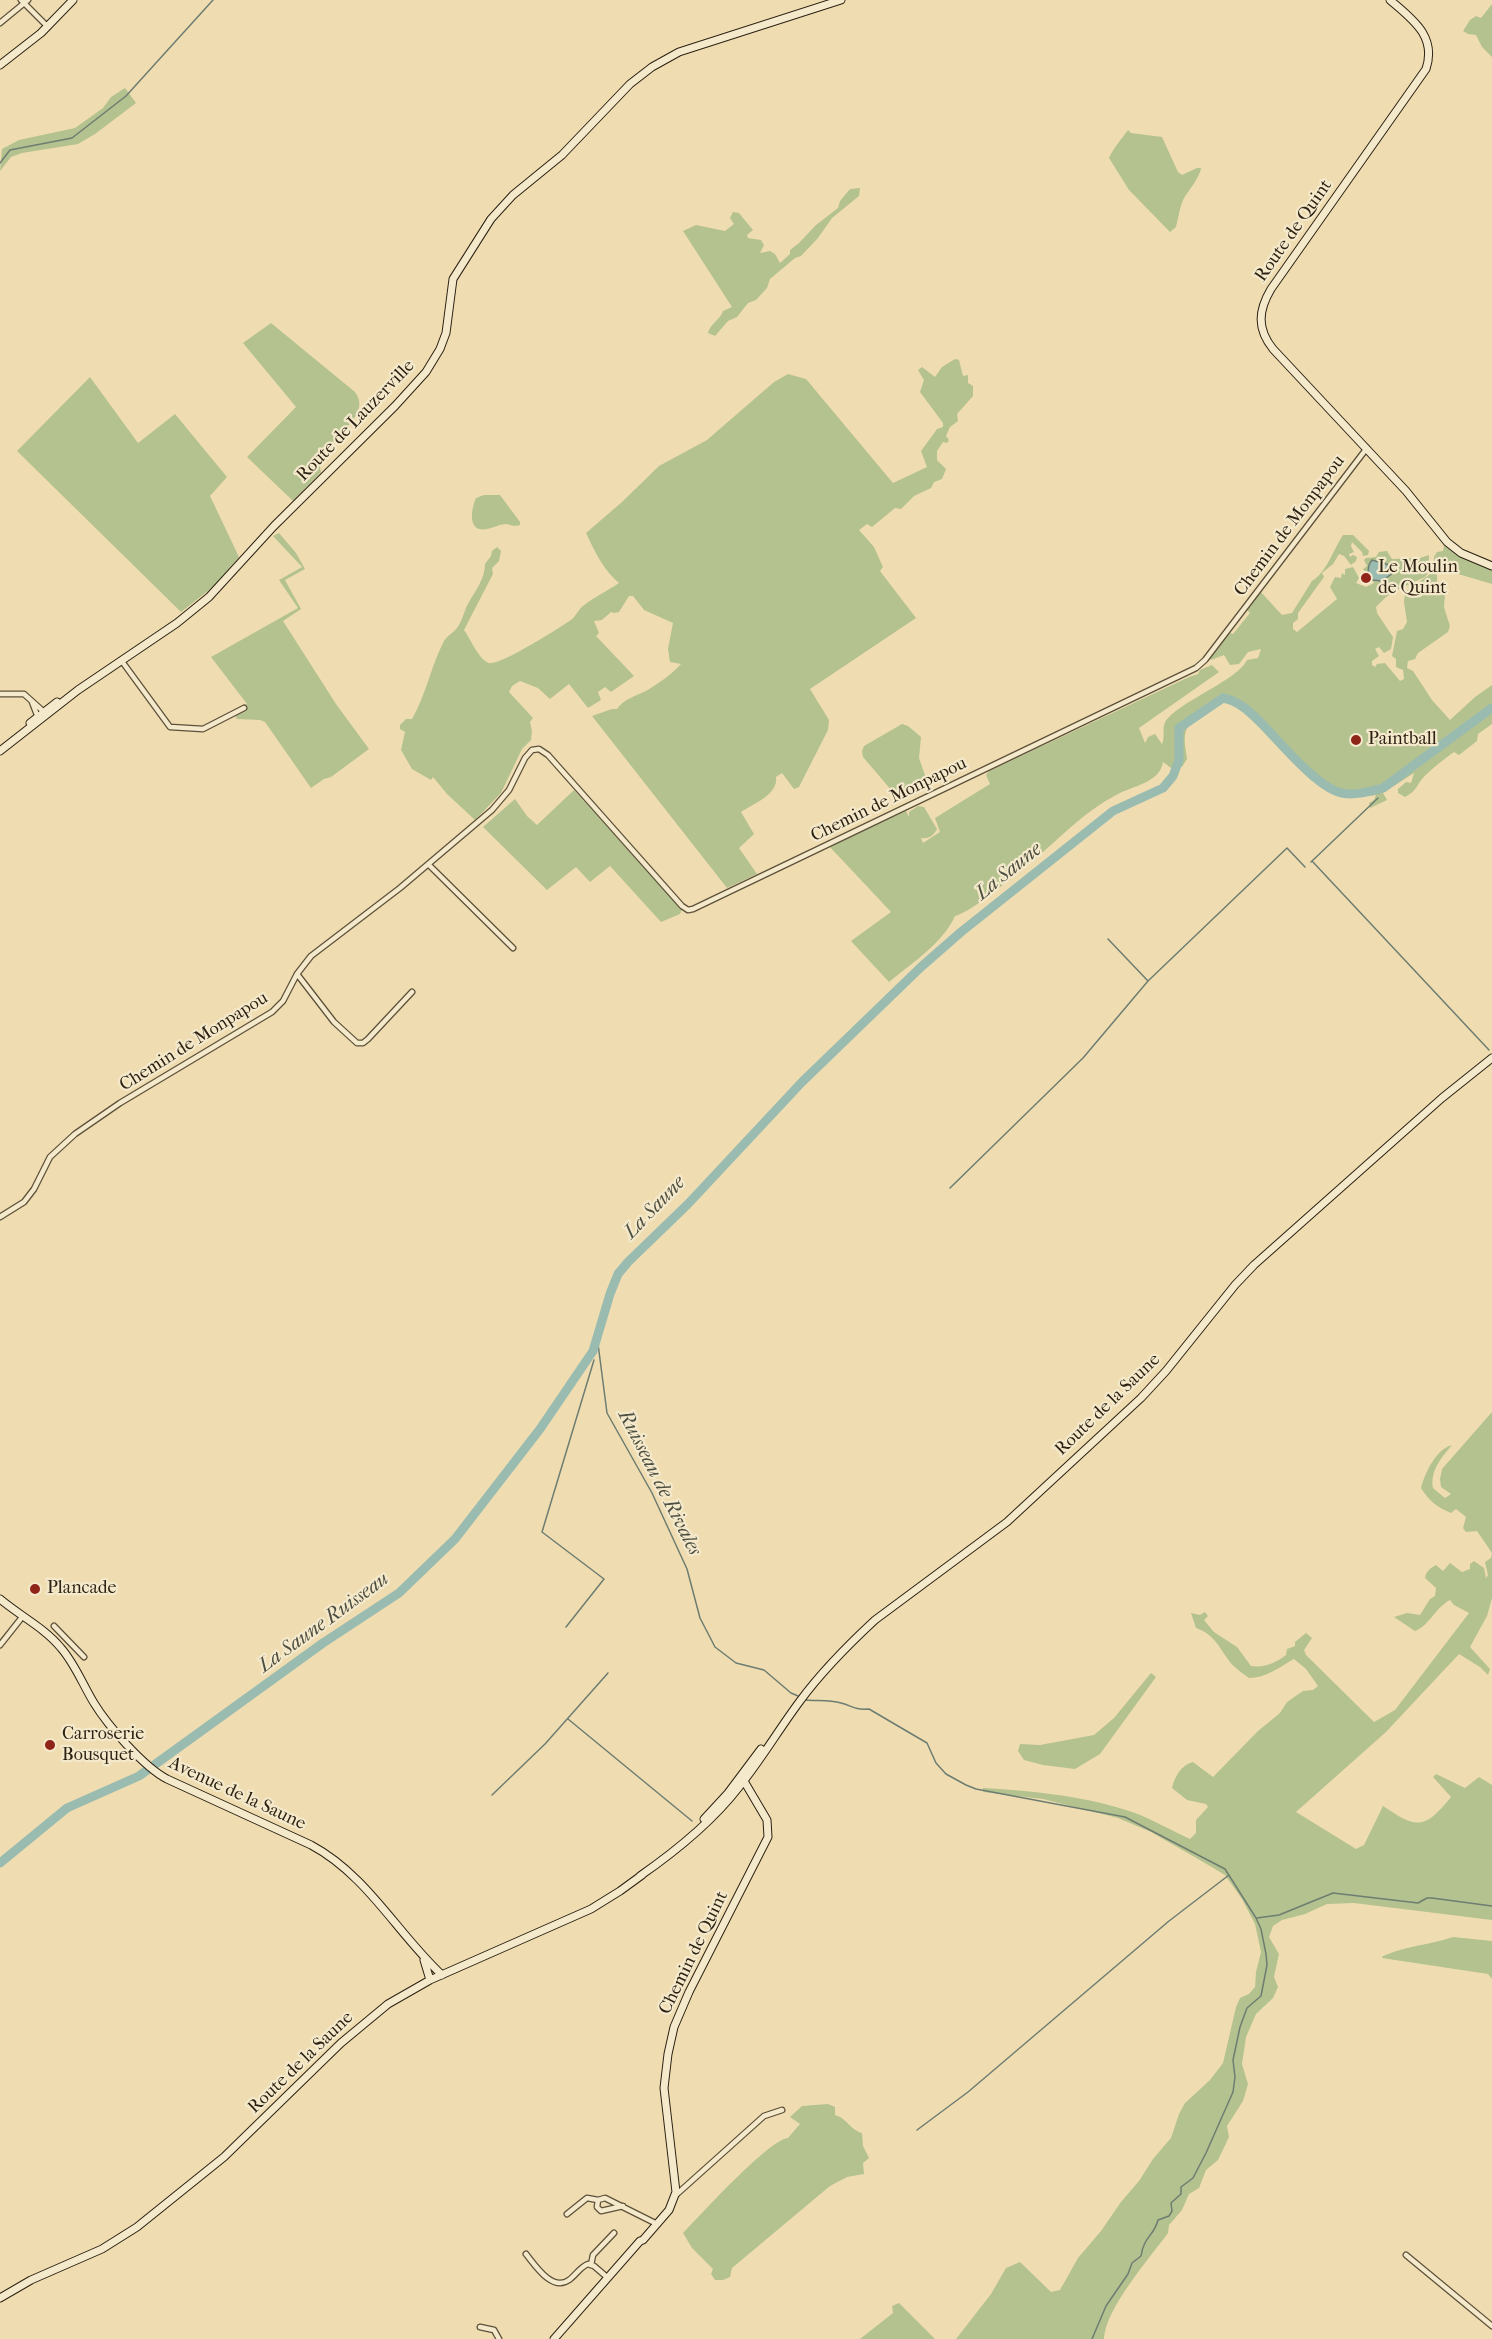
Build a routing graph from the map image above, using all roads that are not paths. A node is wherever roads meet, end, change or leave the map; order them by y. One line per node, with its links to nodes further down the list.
1 (73, 0): 6 (street)
2 (841, 0): 10 (street, Route de Lauzerville)
3 (1390, 0): 8 (street, Route de Quint)
4 (25, 1): 5 (street); 6 (street)
5 (0, 23)
6 (48, 27): 7 (street)
7 (0, 65)
8 (1367, 448): 9 (street, Route de Quint); 15 (street, Chemin de Monpapou)
9 (1492, 566)
10 (121, 660): 12 (street); 13 (street, Route de Lauzerville)
11 (0, 694): 13 (street)
12 (244, 708)
13 (42, 715): 14 (street, Route de Lauzerville)
14 (3, 748)
15 (429, 865): 16 (street); 17 (street, Chemin de Monpapou)
16 (513, 948)
17 (297, 974): 18 (street); 20 (street, Chemin de Monpapou)
18 (412, 992)
19 (1492, 1058): 28 (street, Route de la Saune)
20 (0, 1217)
21 (0, 1599): 22 (street, Avenue de la Saune)
22 (23, 1616): 25 (street); 26 (street, Avenue de la Saune)
23 (54, 1626): 24 (street)
24 (69, 1641): 26 (street); 27 (street)
25 (0, 1645)
26 (61, 1648): 29 (street, Avenue de la Saune)
27 (84, 1657)
28 (740, 1783): 30 (street, Route de la Saune); 33 (street, Chemin de Quint)
29 (422, 1954): 30 (street, Avenue de la Saune); 31 (street, Avenue de la Saune)
30 (442, 1975): 31 (street, Route de la Saune)
31 (430, 1980): 43 (street, Route de la Saune)
32 (782, 2110): 33 (street)
33 (675, 2196): 37 (street)
34 (598, 2200): 35 (street); 35 (street); 36 (street)
35 (623, 2206): 37 (street)
36 (567, 2214)
37 (657, 2224): 42 (street)
38 (614, 2233): 41 (street)
39 (526, 2254): 41 (street)
40 (1406, 2254): 44 (street)
41 (591, 2265): 42 (street)
42 (608, 2278): 47 (street)
43 (0, 2298)
44 (1492, 2326)
45 (480, 2327): 46 (street)
46 (499, 2339)
47 (554, 2339)

